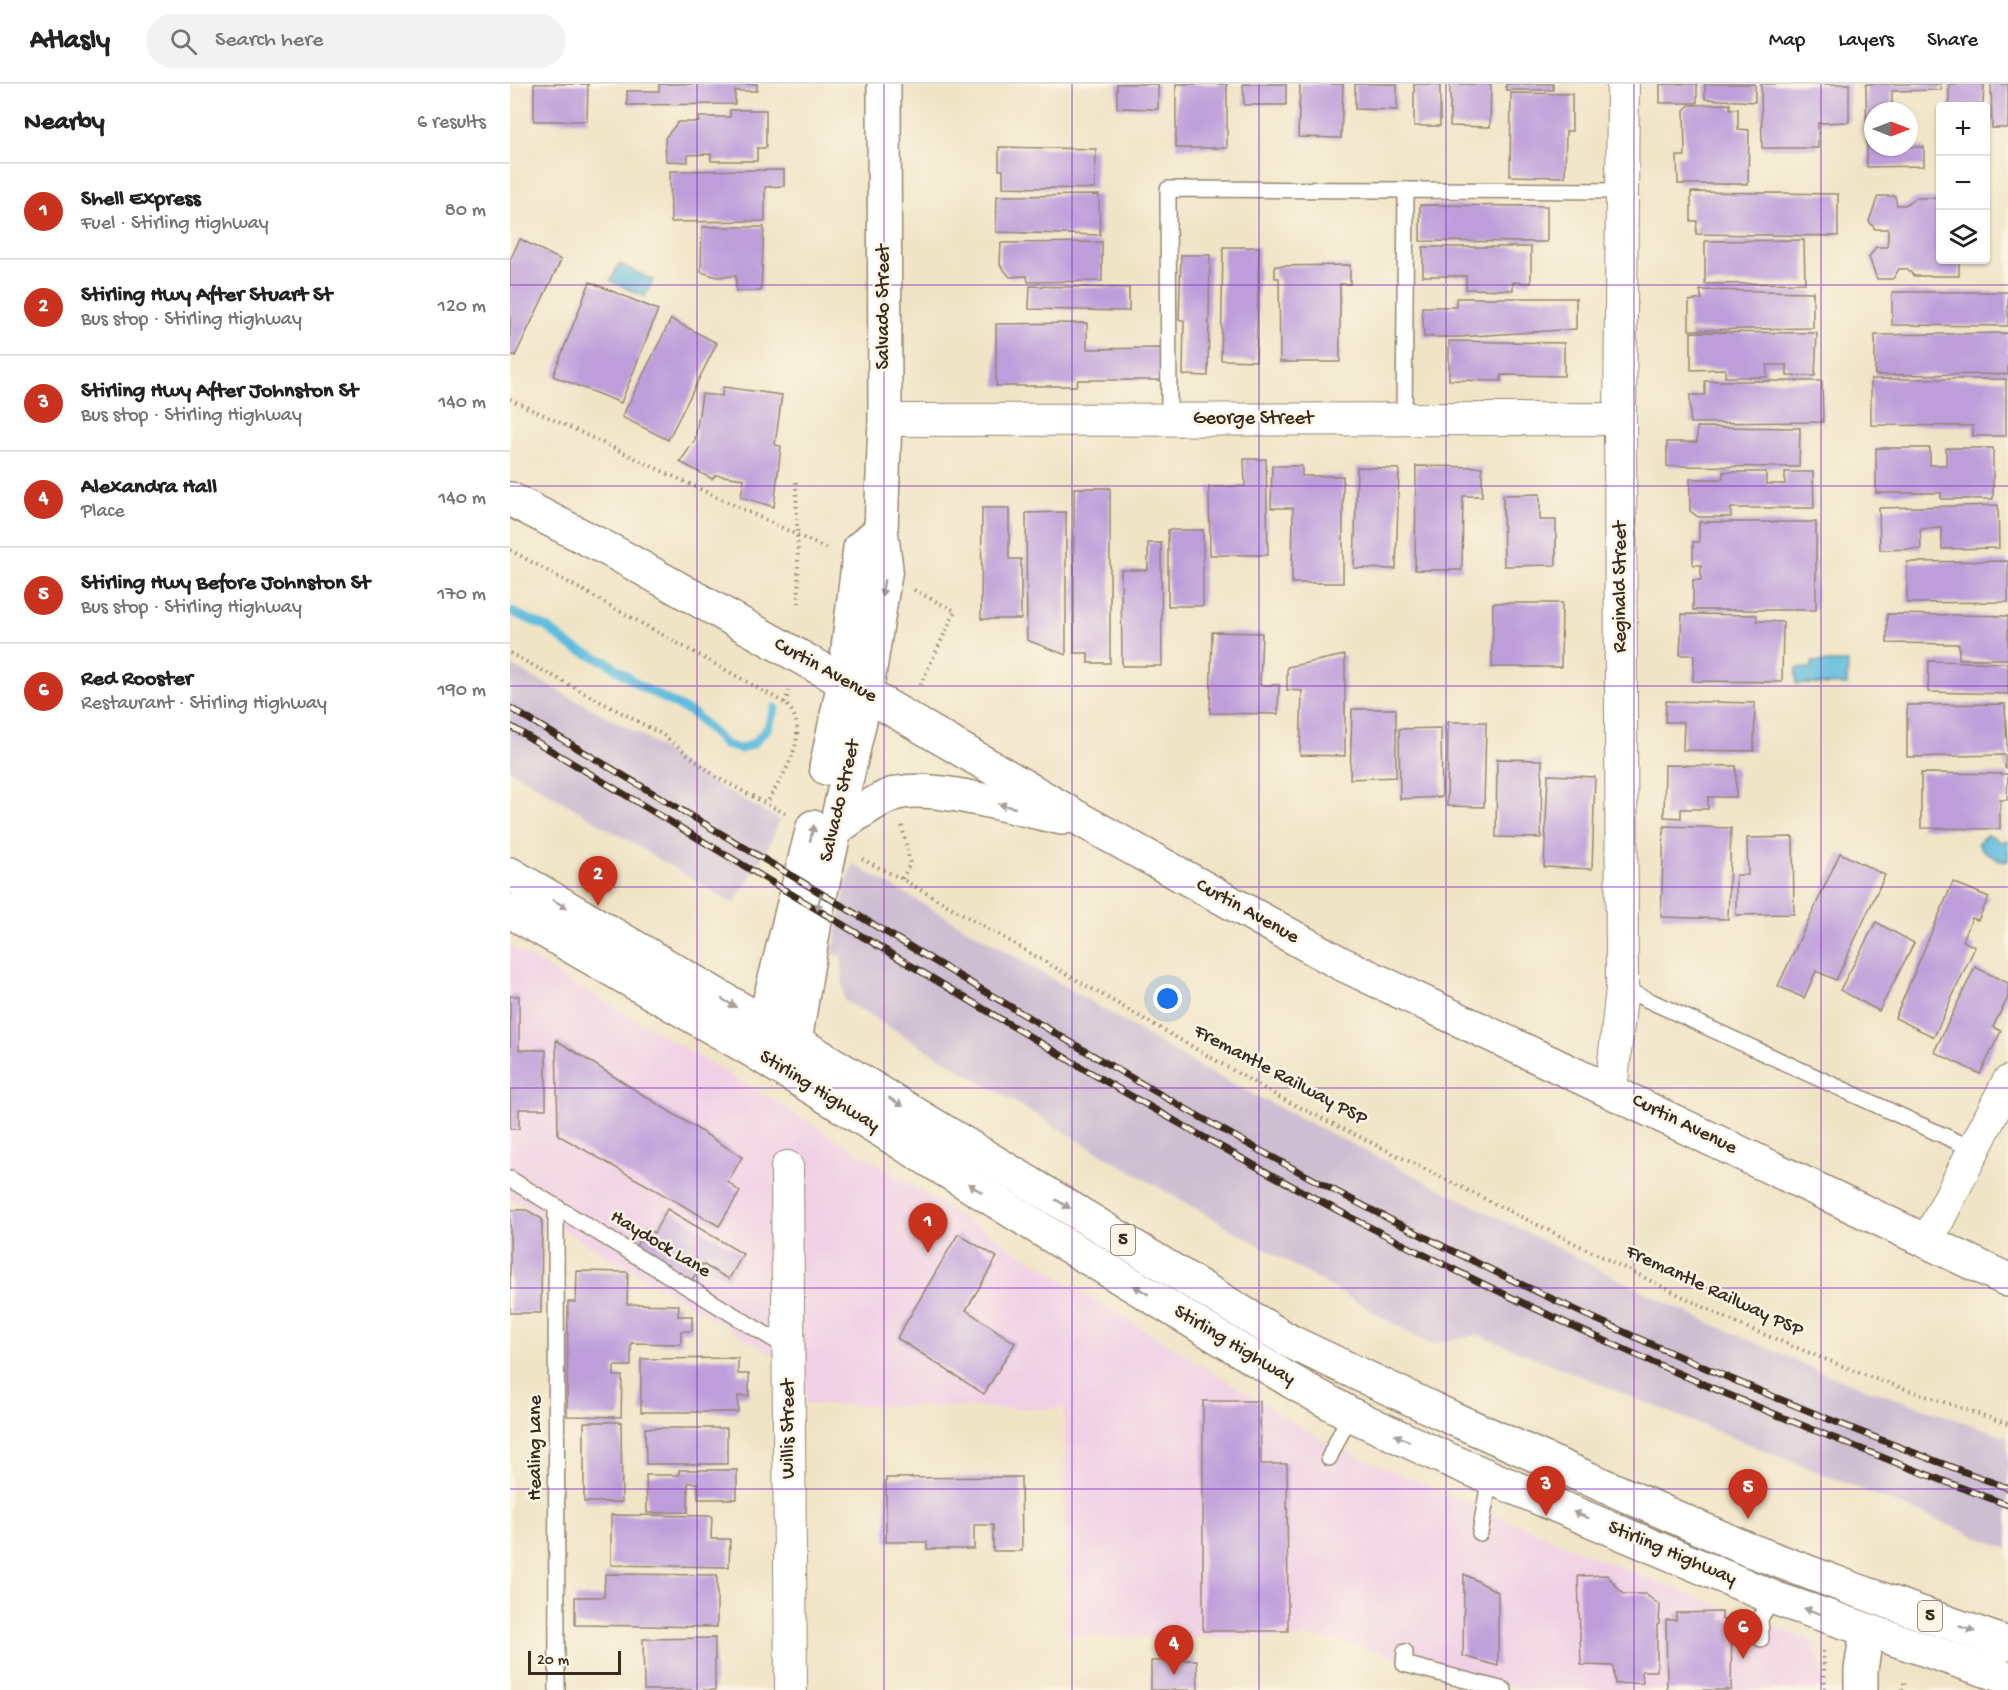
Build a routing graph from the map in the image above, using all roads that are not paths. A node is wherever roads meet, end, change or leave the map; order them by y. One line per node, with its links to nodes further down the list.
1 (884, 84): 8 (main road, Salvado Street)
2 (1623, 84): 4 (street, Reginald Street)
3 (1406, 190): 4 (lane); 5 (lane); 6 (lane)
4 (1622, 191): 7 (street, Reginald Street)
5 (1168, 419): 6 (street, George Street); 8 (street, George Street)
6 (1404, 419): 7 (street, George Street)
7 (1620, 419): 15 (street, Reginald Street)
8 (885, 420): 10 (main road, Salvado Street)
9 (510, 499): 10 (main road, Curtin Avenue)
10 (855, 688): 11 (main road, Curtin Avenue); 12 (main road, Salvado Street)
11 (1085, 822): 12 (main road, one-way to 12); 19 (main road, Curtin Avenue)
12 (826, 835): 16 (main road, Salvado Street, one-way to 12); 17 (main road, Salvado Street, one-way to 17)
13 (510, 874): 16 (main road, Stirling Highway / 5, one-way to 16)
14 (510, 911): 16 (main road, Stirling Highway / 5)
15 (1622, 988): 19 (street, Reginald Street); 20 (lane)
16 (758, 1037): 17 (main road, Stirling Highway / 5)
17 (790, 1056): 27 (main road, Stirling Highway / 5, one-way to 17); 35 (main road, Stirling Highway / 5, one-way to 35)
18 (2008, 1082): 20 (street)
19 (1611, 1090): 24 (main road, Curtin Avenue)
20 (1975, 1150): 24 (street)
21 (788, 1167): 26 (street, Willis Street)
22 (510, 1179): 23 (lane, Haydock Lane)
23 (556, 1206): 26 (lane, Haydock Lane); 36 (lane, Healing Lane)
24 (1927, 1242): 25 (main road, Curtin Avenue)
25 (2008, 1280)
26 (788, 1348): 37 (street, Willis Street)
27 (1350, 1414): 28 (lane); 29 (main road, Stirling Highway / 5, one-way to 27)
28 (1329, 1458)
29 (1490, 1477): 30 (lane); 31 (main road, Stirling Highway / 5, one-way to 29)
30 (1480, 1533)
31 (1774, 1598): 32 (main road, Stirling Highway / 5, one-way to 31); 33 (lane)
32 (1867, 1630): 35 (main road, Stirling Highway / 5); 39 (main road)
33 (1761, 1639)
34 (1405, 1652): 38 (lane)
35 (2000, 1655)
36 (557, 1690)
37 (790, 1690)
38 (1504, 1690)
39 (1861, 1690)

